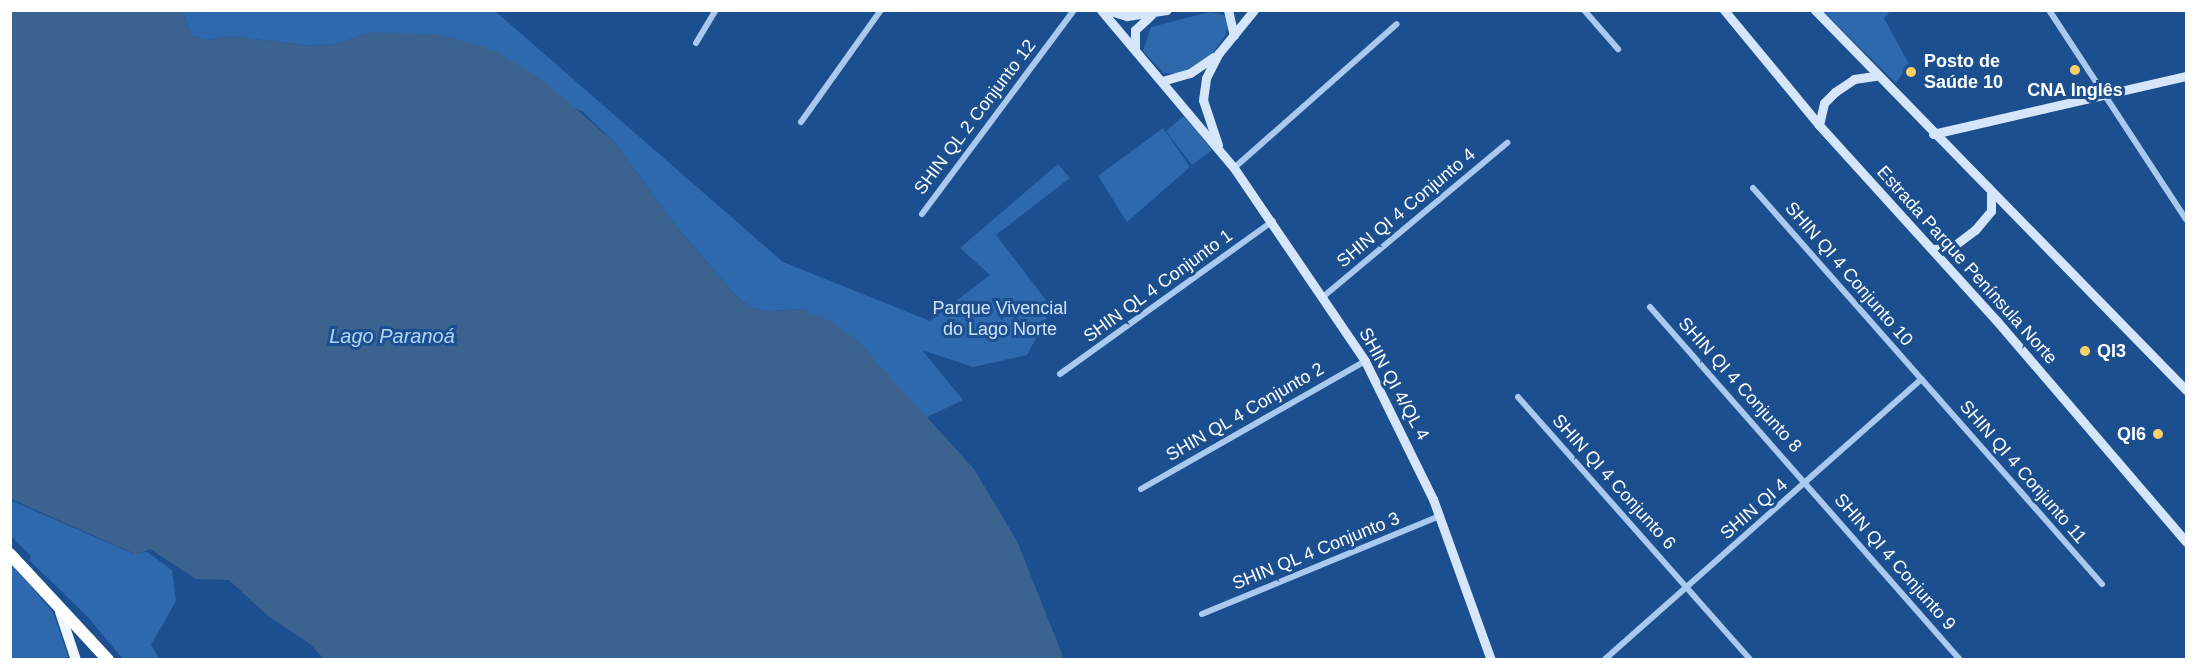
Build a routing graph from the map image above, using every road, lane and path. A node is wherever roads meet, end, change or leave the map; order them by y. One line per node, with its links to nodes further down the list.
1 (716, 10): 16 (street)
2 (881, 10): 24 (street)
3 (1074, 10): 34 (street, SHIN QL 2 Conjunto 12)
4 (1101, 10): 17 (street, SHIN QI 4/QL 4)
5 (1107, 10): 13 (street)
6 (1167, 10): 13 (street)
7 (1228, 10): 15 (street)
8 (1254, 10): 15 (street, SHIN QI 4/QL 4)
9 (1584, 10): 18 (street)
10 (1724, 10): 25 (street, Estrada Parque Península Norte)
11 (1815, 10): 20 (street)
12 (2049, 10): 23 (street)
13 (1155, 13): 17 (street)
14 (1397, 24): 31 (street)
15 (1234, 35): 19 (street, SHIN QI 4/QL 4)
16 (696, 44)
17 (1135, 49): 22 (street, SHIN QI 4/QL 4)
18 (1618, 49)
19 (1219, 53): 22 (street); 29 (street, SHIN QI 4/QL 4)
20 (1875, 76): 25 (street); 27 (street)
21 (2187, 76): 23 (street)
22 (1162, 81): 29 (street, SHIN QI 4/QL 4)
23 (2105, 96): 26 (street); 35 (street)
24 (801, 122)
25 (1819, 125): 37 (street, Estrada Parque Península Norte)
26 (1961, 131): 27 (street); 30 (street)
27 (1933, 134): 30 (street)
28 (1507, 142): 38 (street, SHIN QI 4 Conjunto 4)
29 (1220, 149): 31 (street, SHIN QI 4/QL 4)
30 (1948, 149): 33 (street)
31 (1234, 168): 36 (street, SHIN QI 4/QL 4)
32 (1753, 188): 42 (street, SHIN QI 4 Conjunto 10)
33 (1991, 193): 37 (street); 43 (street)
34 (922, 214)
35 (2187, 219)
36 (1273, 221): 38 (street, SHIN QI 4/QL 4); 41 (street, SHIN QL 4 Conjunto 1)
37 (1932, 249): 48 (street, Estrada Parque Península Norte)
38 (1324, 296): 40 (street, SHIN QI 4/QL 4)
39 (1650, 307): 45 (street, SHIN QI 4 Conjunto 8)
40 (1365, 361): 46 (street, SHIN QL 4 Conjunto 2); 47 (street, SHIN QI 4/QL 4)
41 (1060, 374)
42 (1922, 380): 45 (street, SHIN QI 4); 50 (street, SHIN QI 4 Conjunto 11)
43 (2187, 390)
44 (1518, 397): 51 (street, SHIN QI 4 Conjunto 6)
45 (1807, 483): 51 (street, SHIN QI 4); 59 (street, SHIN QI 4 Conjunto 9)
46 (1141, 489)
47 (1440, 516): 53 (street, SHIN QL 4 Conjunto 3); 56 (street, SHIN QI 4/QL 4)
48 (2187, 542)
49 (10, 554): 52 (highway)
50 (2102, 584)
51 (1687, 587): 57 (street, SHIN QI 4); 58 (street, SHIN QI 4 Conjunto 6)
52 (57, 605): 54 (main road); 55 (highway)
53 (1203, 614)
54 (76, 660)
55 (108, 660)
56 (1491, 660)
57 (1604, 660)
58 (1751, 660)
59 (1960, 660)

